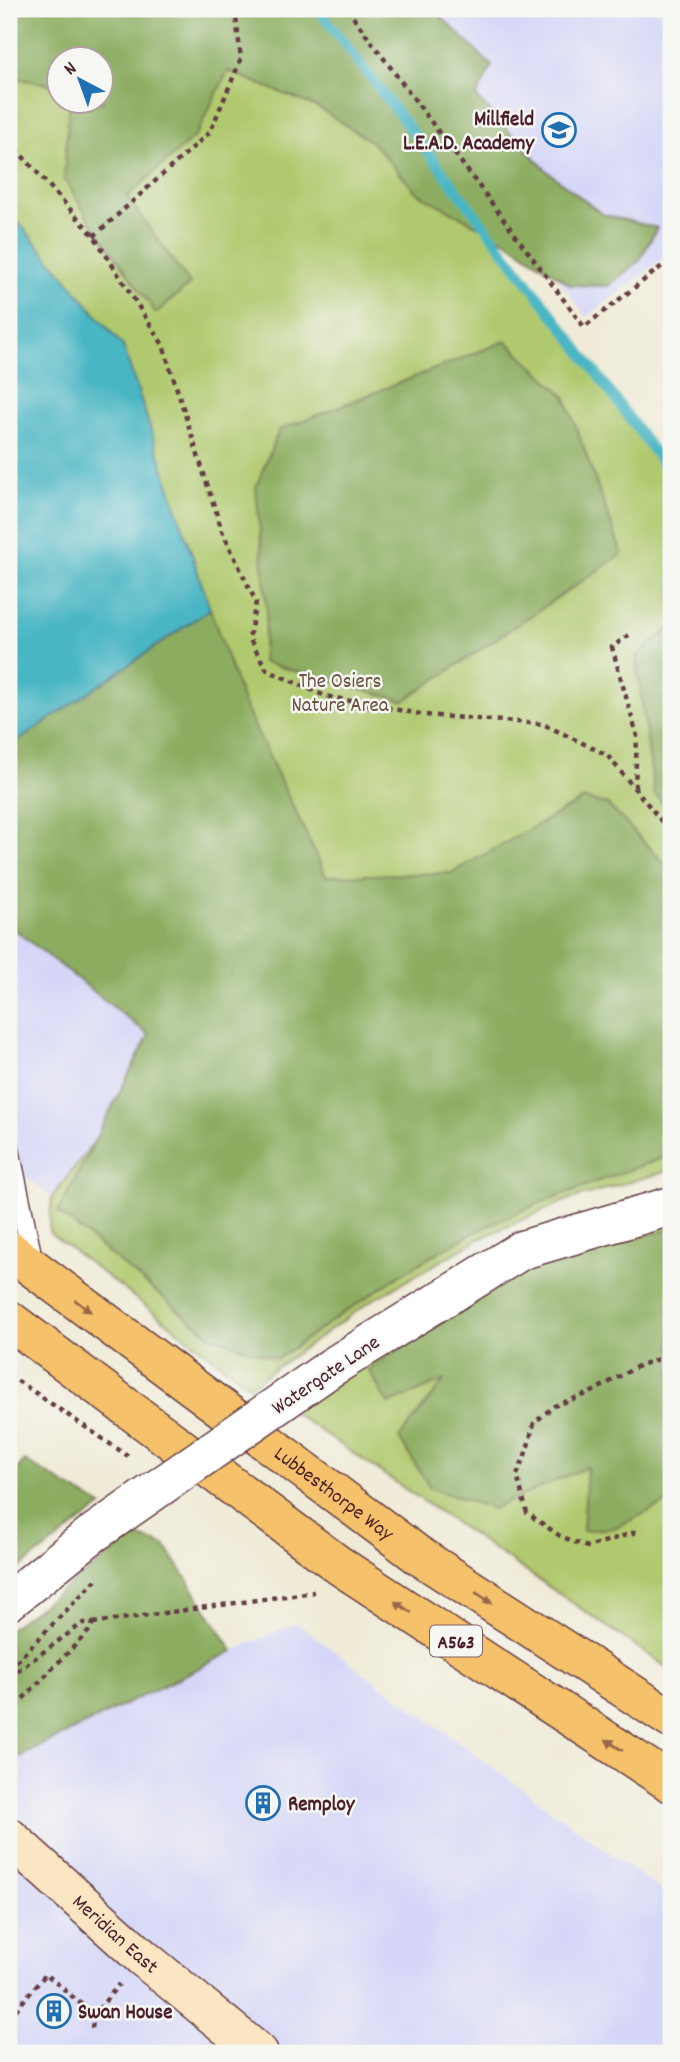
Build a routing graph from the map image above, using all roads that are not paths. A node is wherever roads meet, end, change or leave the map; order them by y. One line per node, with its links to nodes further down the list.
1 (9, 1147): 3 (lane)
2 (671, 1206): 5 (street, Watergate Lane, bridge)
3 (22, 1261): 6 (highway, Lubbesthorpe Way / A563, one-way to 6)
4 (9, 1320): 7 (highway, A563, one-way to 4)
5 (9, 1601)
6 (671, 1719)
7 (671, 1783)
8 (9, 1837): 9 (street, Meridian East)
9 (259, 2053)

